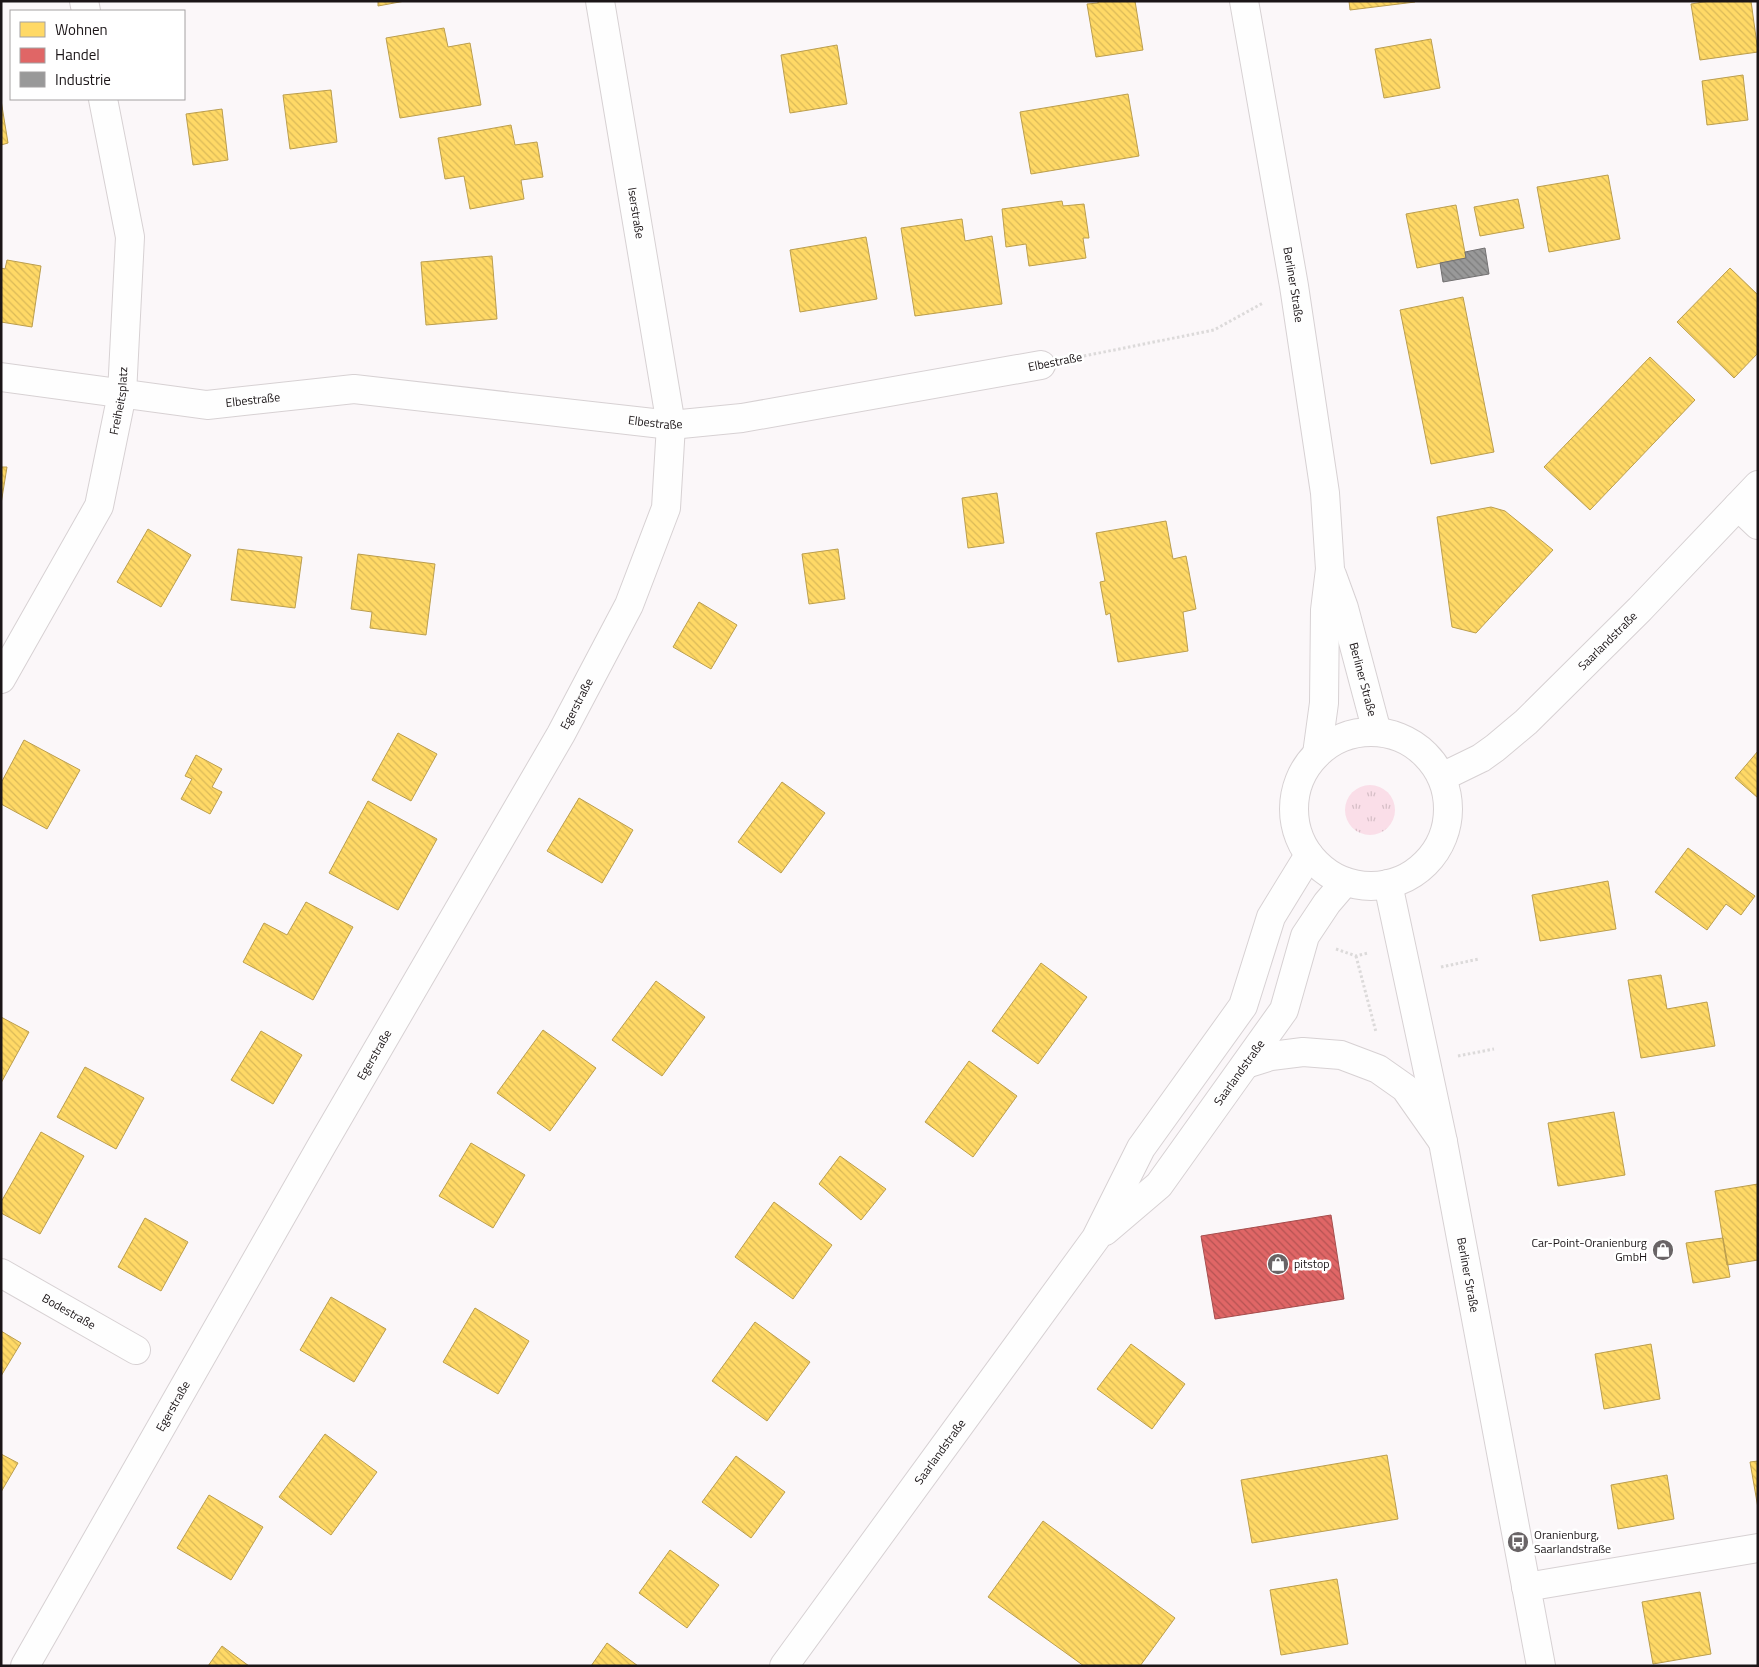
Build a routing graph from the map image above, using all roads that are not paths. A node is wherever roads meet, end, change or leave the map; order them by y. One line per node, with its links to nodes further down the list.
1 (600, 1): 7 (street, Iserstraße)
2 (1244, 1): 11 (street, Berliner Straße)
3 (103, 100): 6 (street, Freiheitsplatz)
4 (1042, 365): 7 (street, Elbestraße)
5 (1, 377): 6 (street, Elbestraße)
6 (122, 394): 7 (street, Elbestraße); 12 (street, Freiheitsplatz)
7 (671, 425): 26 (street, Egerstraße)
8 (1758, 486): 9 (street, Saarlandstraße)
9 (1738, 506): 10 (street); 15 (street, Saarlandstraße)
10 (1758, 525)
11 (1330, 569): 13 (street, Berliner Straße); 14 (street, Berliner Straße)
12 (1, 679)
13 (1377, 732): 14 (street); 15 (street)
14 (1317, 754): 16 (street)
15 (1442, 777): 18 (street)
16 (1309, 856): 17 (street); 21 (street, Saarlandstraße)
17 (1344, 882): 18 (street); 19 (street, Saarlandstraße)
18 (1388, 884): 20 (street, Berliner Straße)
19 (1246, 1064): 20 (street); 21 (street, Saarlandstraße)
20 (1443, 1142): 25 (street, Berliner Straße)
21 (1096, 1238): 27 (street, Saarlandstraße)
22 (1, 1273): 23 (street, Bodestraße)
23 (136, 1350)
24 (1758, 1548): 25 (street)
25 (1526, 1588): 28 (street, Berliner Straße)
26 (25, 1666)
27 (784, 1666)
28 (1541, 1666)

